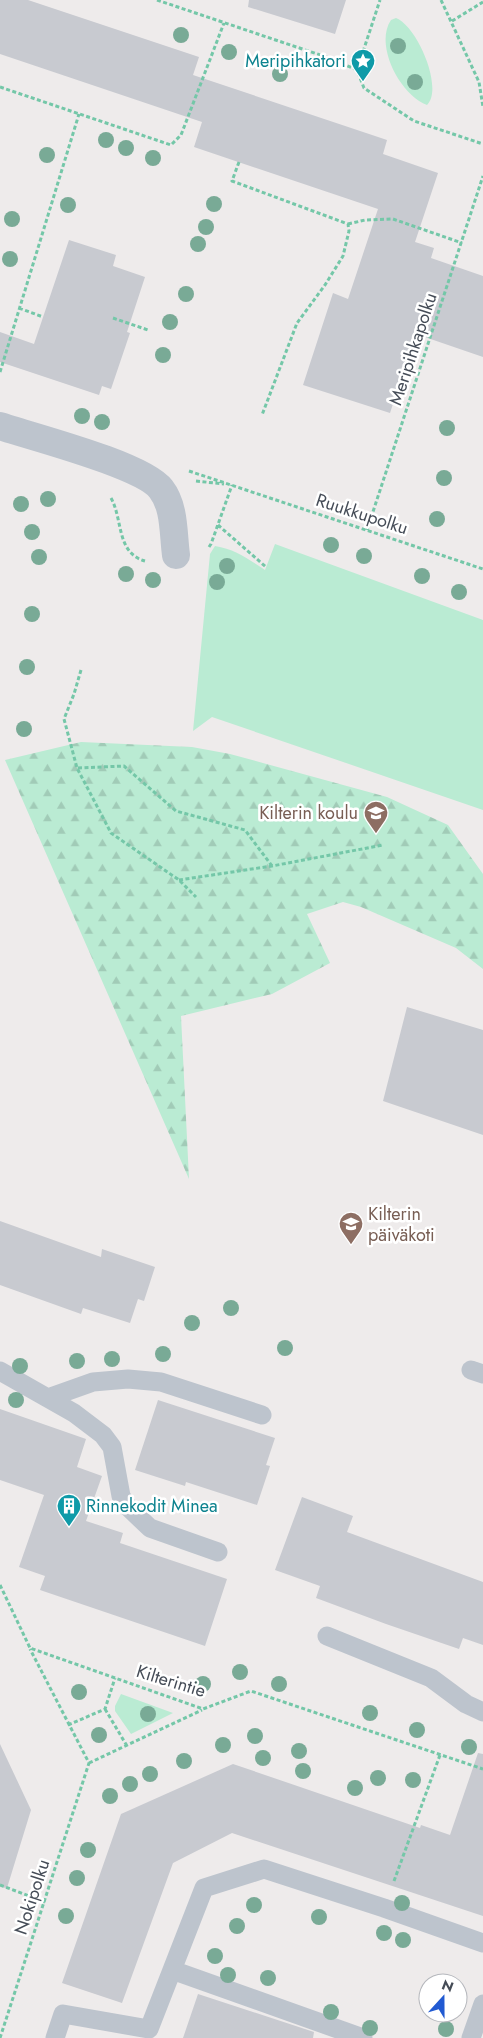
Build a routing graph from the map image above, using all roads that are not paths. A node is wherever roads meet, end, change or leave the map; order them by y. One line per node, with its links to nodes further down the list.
1 (0, 426): 2 (street)
2 (176, 555)
3 (0, 1371): 4 (lane)
4 (48, 1398): 5 (lane); 6 (lane)
5 (262, 1416)
6 (218, 1552)
7 (327, 1636): 8 (lane)
8 (483, 1712)
9 (483, 1943): 10 (lane)
10 (172, 1970): 12 (lane); 13 (lane)
11 (483, 2004): 14 (lane)
12 (55, 2038)
13 (363, 2038)
14 (471, 2038)

